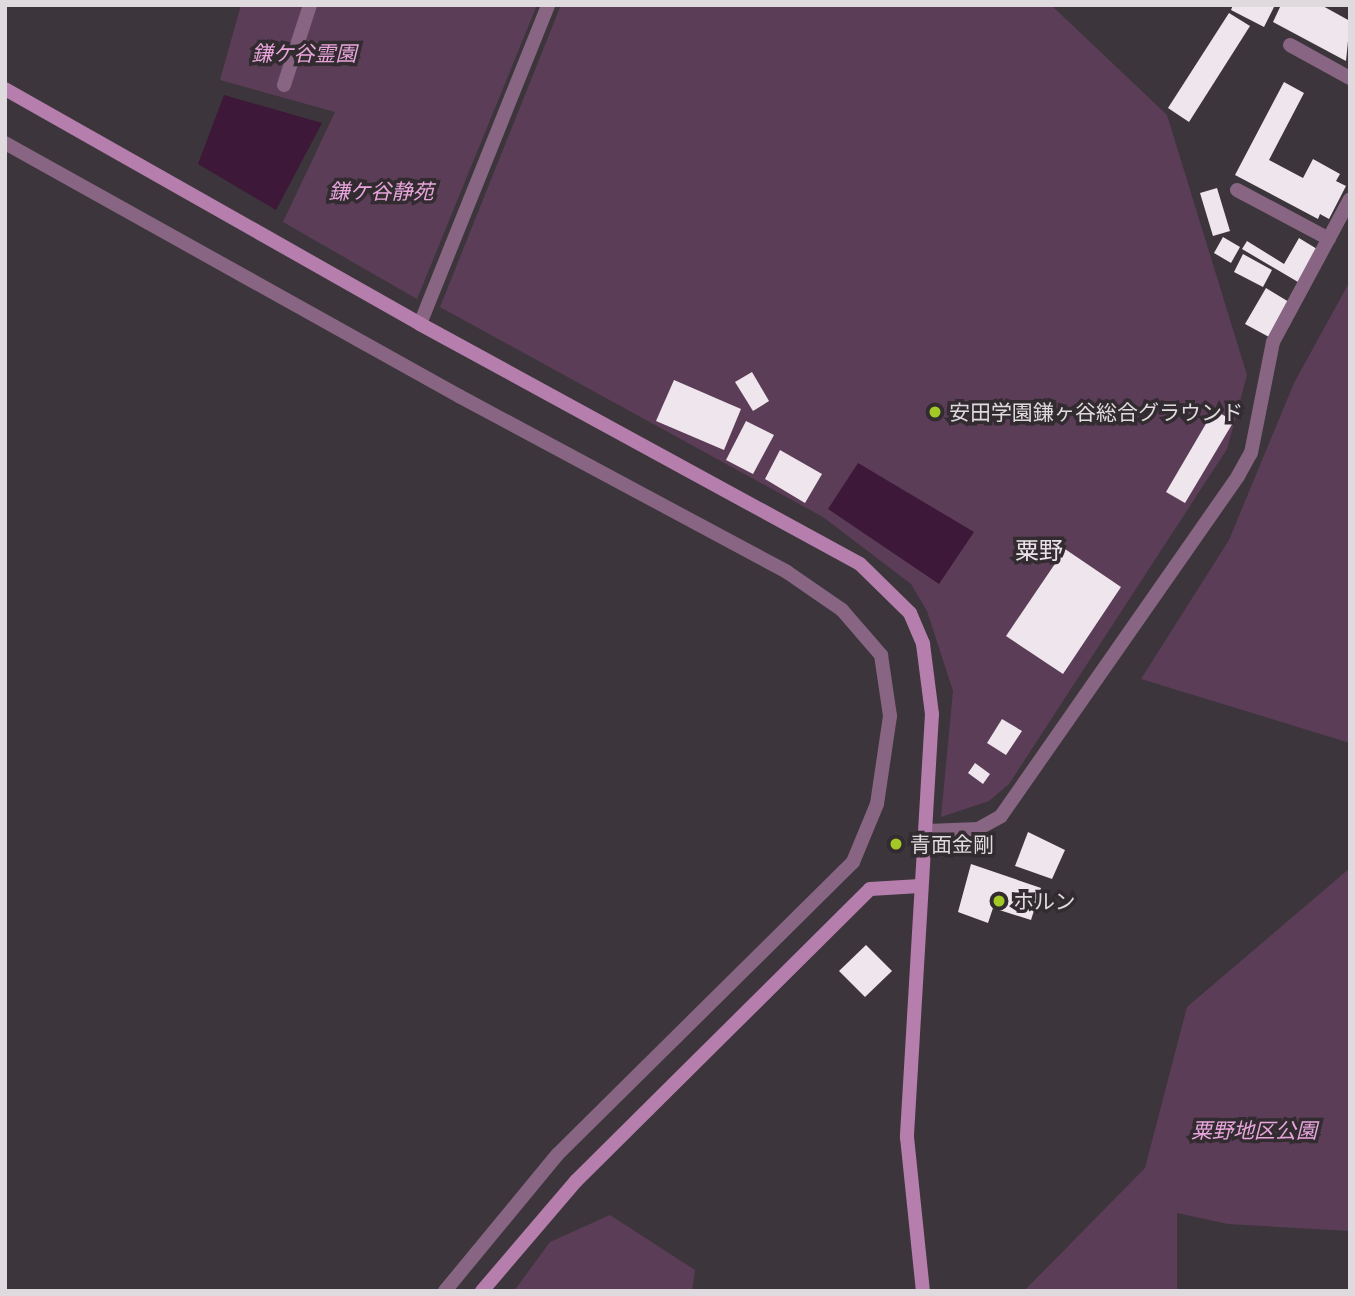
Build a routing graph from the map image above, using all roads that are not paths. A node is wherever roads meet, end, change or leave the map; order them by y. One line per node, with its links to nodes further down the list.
1 (310, 5): 5 (street)
2 (548, 5): 11 (street)
3 (1290, 45): 4 (street)
4 (1350, 78)
5 (284, 85)
6 (5, 89): 11 (street)
7 (5, 143): 14 (street)
8 (1237, 190): 10 (street)
9 (1350, 199): 10 (street)
10 (1329, 239): 12 (street)
11 (420, 324): 12 (street)
12 (927, 831): 13 (street)
13 (920, 886): 15 (street); 16 (street)
14 (445, 1291)
15 (482, 1291)
16 (922, 1291)

